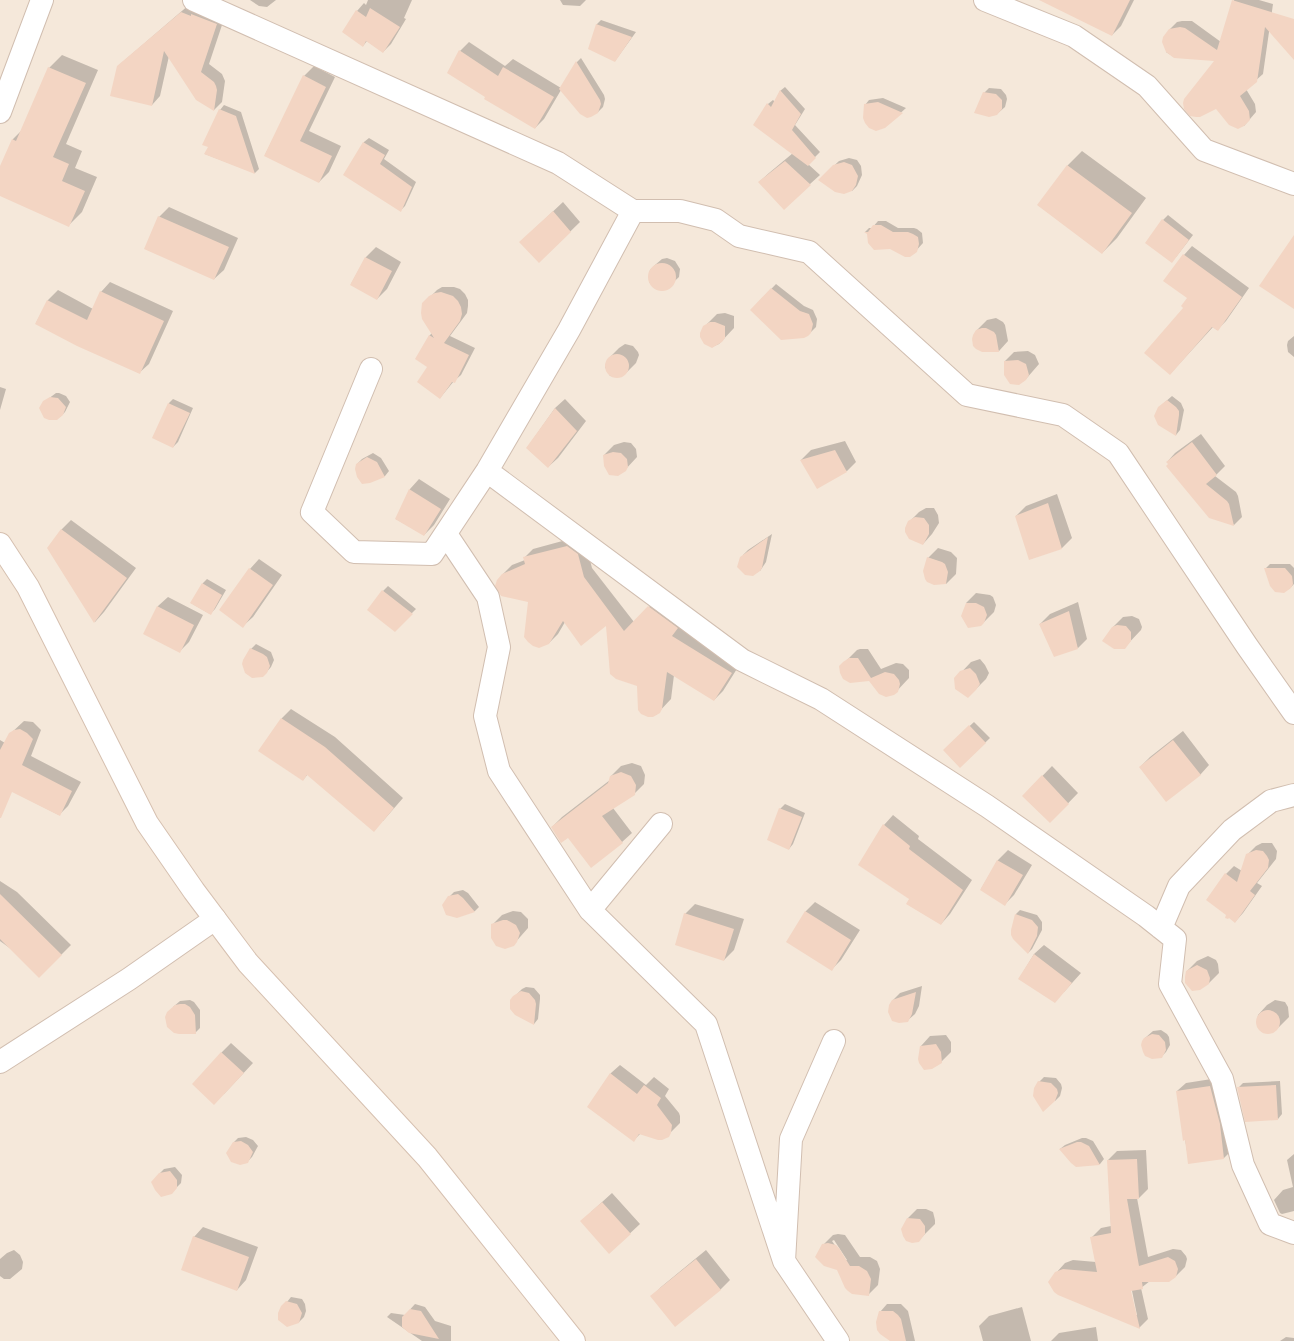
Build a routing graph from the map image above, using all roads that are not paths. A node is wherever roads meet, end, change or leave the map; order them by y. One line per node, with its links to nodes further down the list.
1 (42, 0): 4 (street)
2 (194, 0): 6 (street)
3 (985, 0): 5 (street)
4 (0, 112)
5 (1294, 184)
6 (633, 211): 8 (street); 11 (street)
7 (371, 370): 9 (street)
8 (488, 471): 9 (street); 16 (street)
9 (446, 534): 14 (street)
10 (0, 544): 15 (street)
11 (1294, 713)
12 (1294, 795): 16 (street)
13 (661, 824): 14 (street)
14 (590, 910): 20 (street)
15 (215, 919): 18 (street); 21 (street)
16 (1161, 928): 19 (street)
17 (834, 1041): 20 (street)
18 (0, 1062)
19 (1294, 1233)
20 (784, 1260): 22 (street)
21 (574, 1341)
22 (838, 1341)

